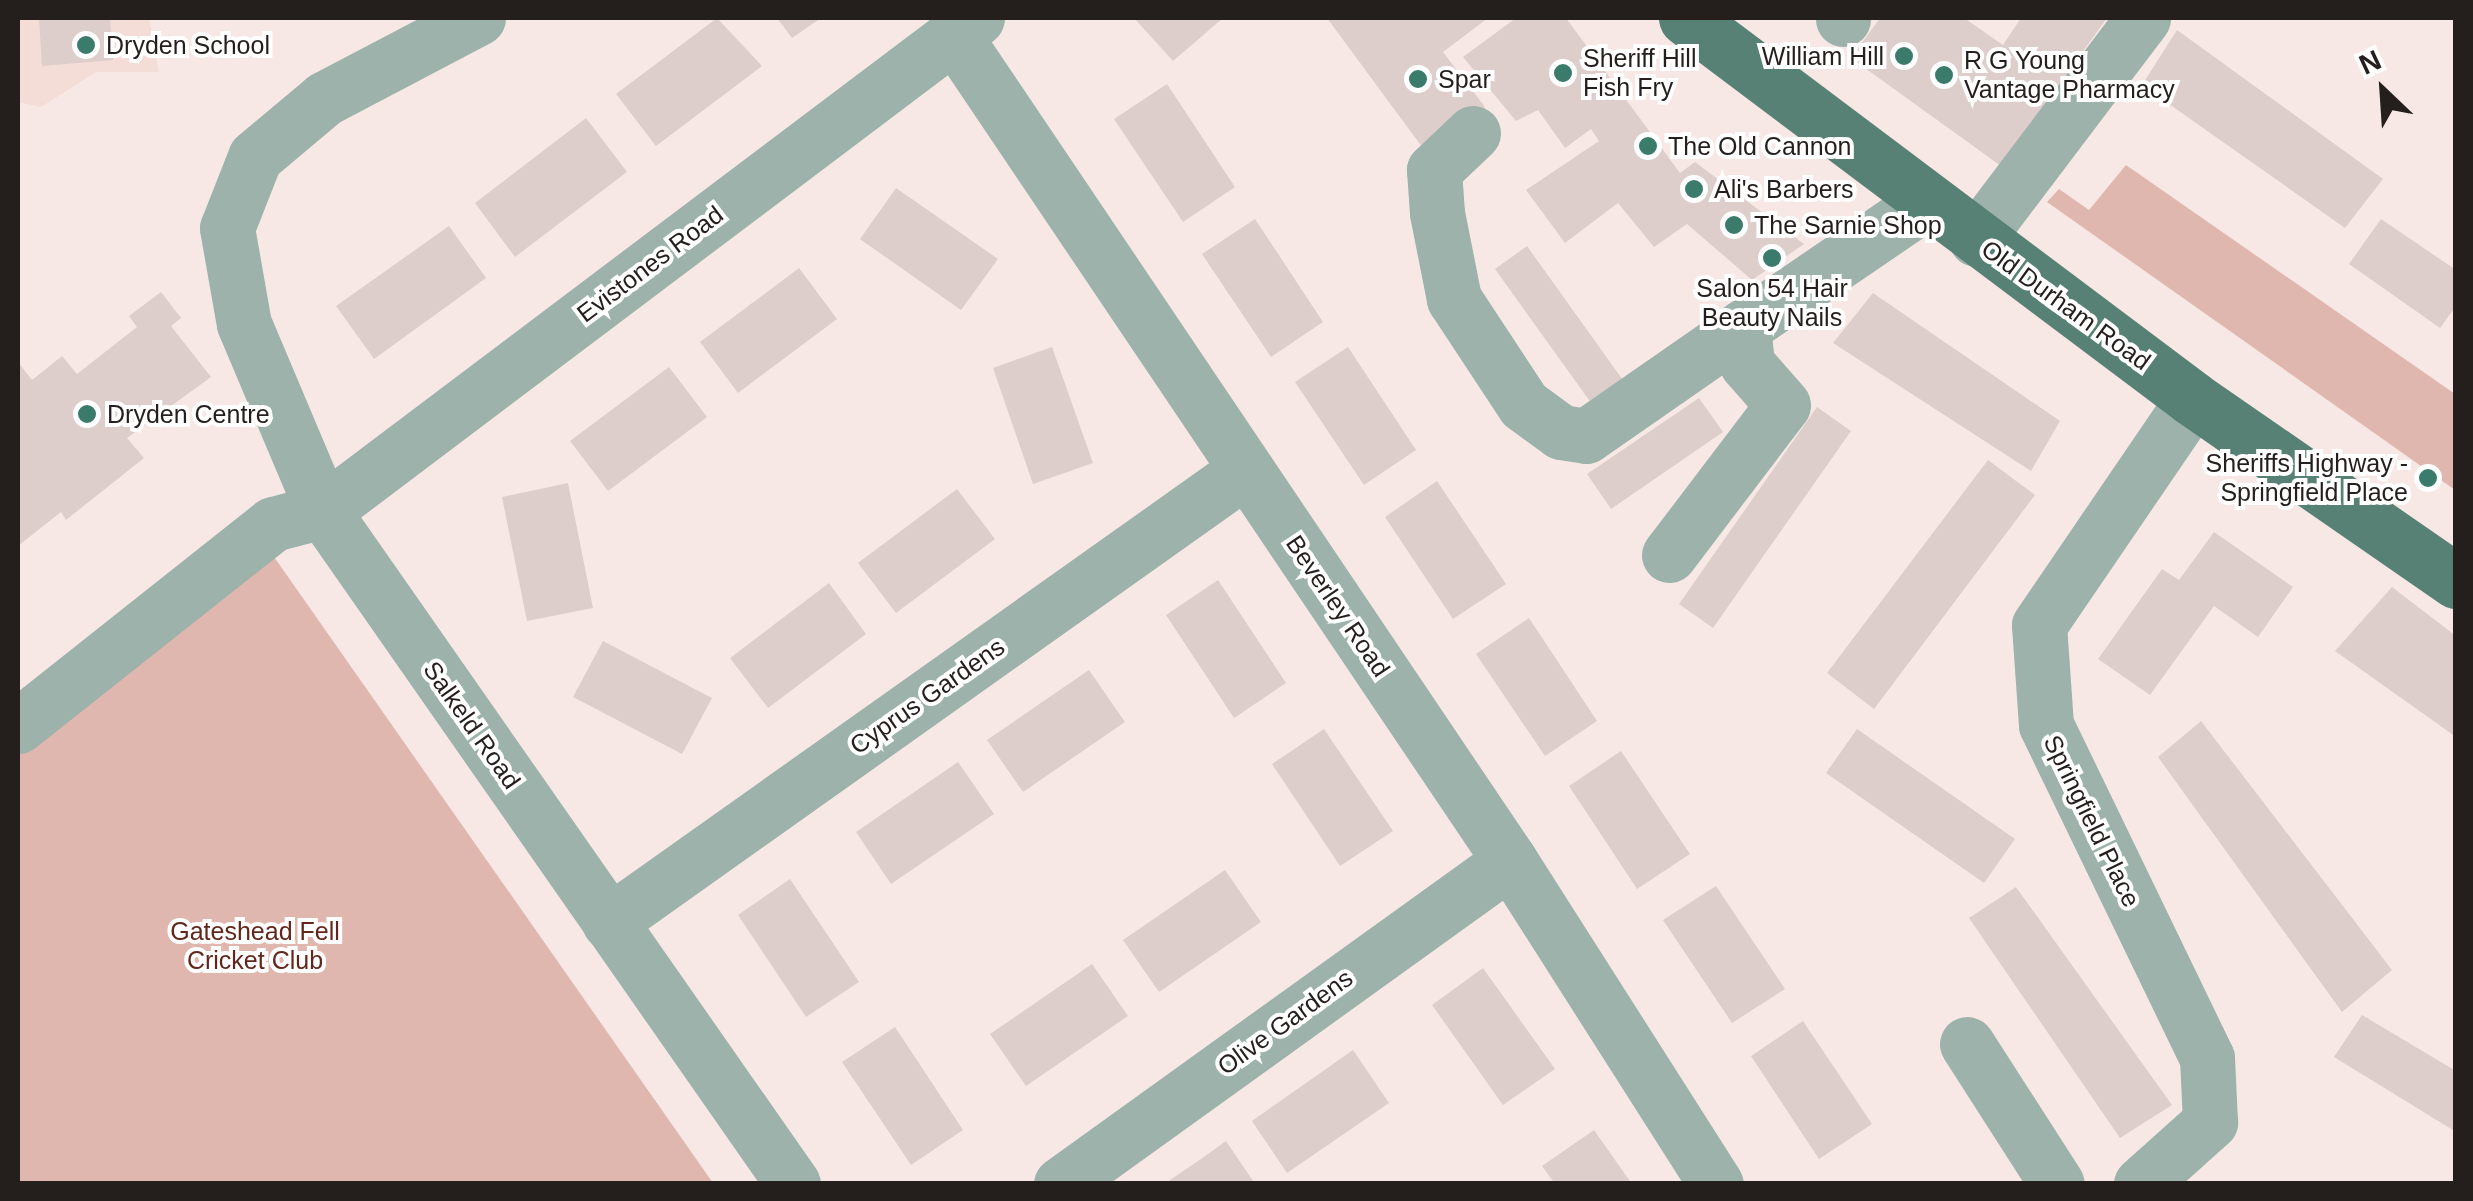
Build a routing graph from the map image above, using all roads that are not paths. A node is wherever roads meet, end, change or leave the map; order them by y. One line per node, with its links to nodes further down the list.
1 (478, 18): 11 (street, Salkeld Road)
2 (1686, 18): 6 (main road, Old Durham Road)
3 (2143, 18): 7 (street)
4 (965, 26): 10 (street, Beverley Road); 11 (street, Evistones Road)
5 (1473, 133): 8 (street)
6 (1926, 202): 7 (main road, Old Durham Road); 8 (street)
7 (1976, 239): 9 (main road, Old Durham Road)
8 (1743, 327): 12 (street)
9 (2193, 399): 13 (main road, Old Durham Road); 22 (street, Springfield Place)
10 (1246, 470): 15 (street, Beverley Road); 16 (street, Cyprus Gardens)
11 (323, 511): 14 (street); 16 (street, Salkeld Road)
12 (1669, 555)
13 (2456, 581)
14 (18, 726)
15 (1510, 861): 19 (street, Olive Gardens); 20 (street, Beverley Road)
16 (608, 922): 18 (street, Salkeld Road)
17 (1966, 1044): 21 (street)
18 (794, 1184)
19 (1061, 1184)
20 (1716, 1184)
21 (2057, 1184)
22 (2141, 1184)

